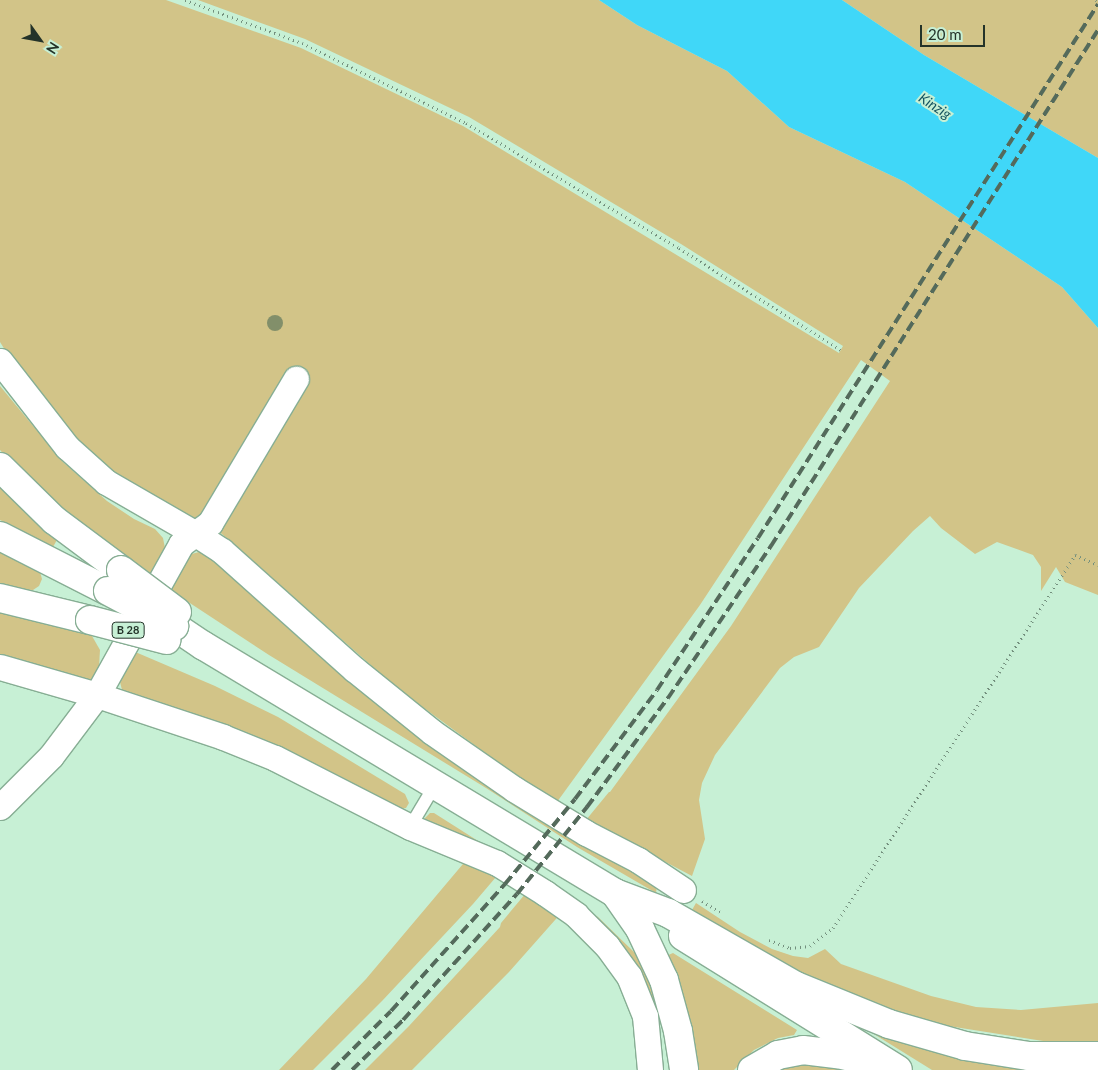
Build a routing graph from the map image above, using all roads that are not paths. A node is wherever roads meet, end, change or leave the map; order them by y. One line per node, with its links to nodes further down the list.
1 (0, 361): 4 (street)
2 (296, 379): 4 (street)
3 (0, 467): 6 (main road)
4 (196, 534): 10 (street); 15 (street)
5 (0, 536): 6 (main road)
6 (114, 581): 8 (main road, B 28, bridge)
7 (0, 598): 8 (main road, B 28, bridge)
8 (173, 626): 11 (main road, B 28)
9 (0, 668): 10 (street)
10 (97, 695): 12 (street); 13 (street)
11 (435, 785): 13 (lane); 14 (main road)
12 (0, 807)
13 (410, 828): 17 (street)
14 (615, 893): 15 (main road); 16 (main road); 19 (main road)
15 (676, 901): 18 (main road)
16 (678, 1031): 17 (lane); 21 (main road)
17 (648, 1034): 20 (street)
18 (1098, 1056)
19 (895, 1068): 22 (main road)
20 (650, 1070)
21 (684, 1070)
22 (752, 1070)

